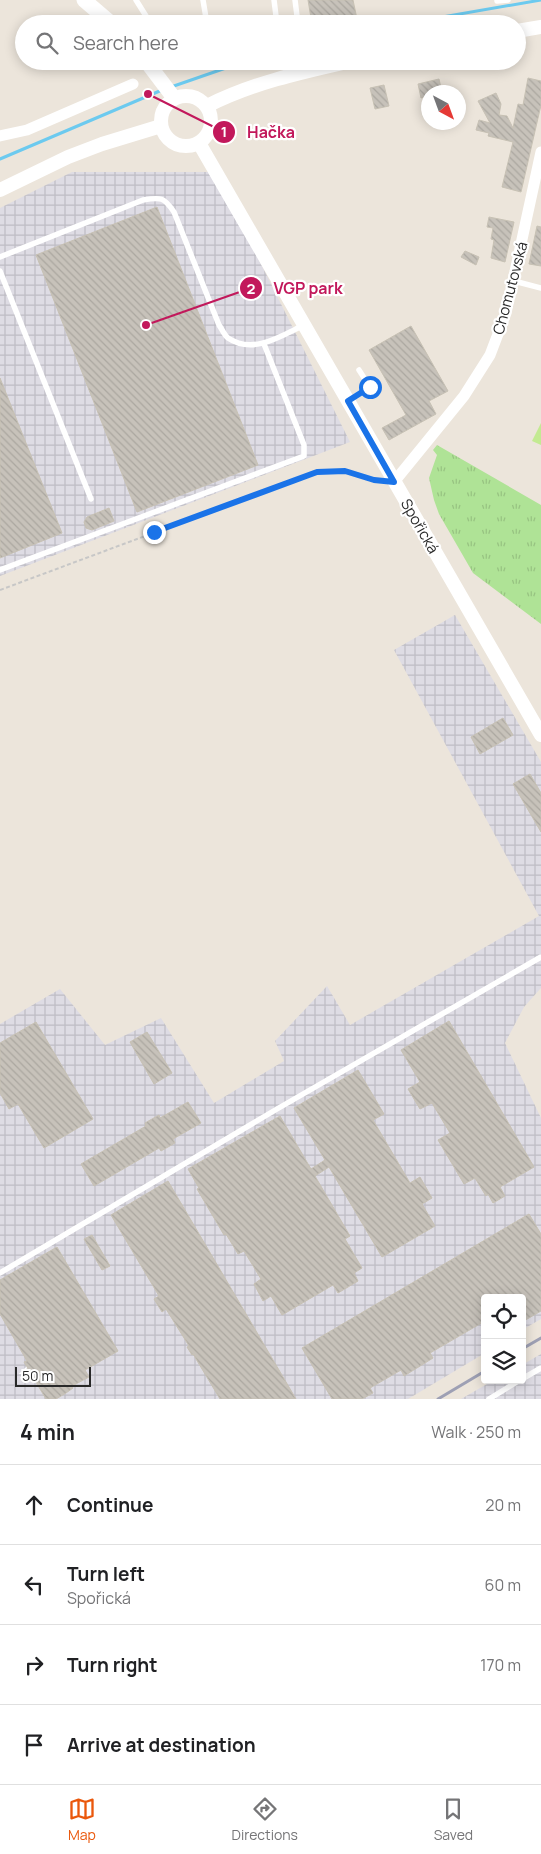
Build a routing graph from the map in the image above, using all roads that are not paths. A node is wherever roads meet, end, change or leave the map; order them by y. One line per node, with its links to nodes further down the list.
1 (136, 0): 9 (lane)
2 (203, 0): 10 (lane)
3 (274, 0): 11 (lane)
4 (295, 0): 12 (lane)
5 (508, 0): 7 (lane)
6 (86, 1): 8 (main road)
7 (497, 2)
8 (102, 15)
9 (146, 15)
10 (206, 15)
11 (276, 15)
12 (297, 15)
13 (541, 27): 14 (street)
14 (526, 30)
15 (153, 70): 18 (main road)
16 (312, 70): 19 (street)
17 (132, 84): 21 (street)
18 (173, 97): 19 (street); 20 (street)
19 (207, 106): 22 (street)
20 (161, 126): 22 (street); 24 (street)
21 (0, 136)
22 (199, 143): 29 (street, Spořická)
23 (541, 152): 27 (street, Chomutovská)
24 (0, 190)
25 (0, 257): 30 (lane)
26 (0, 271): 34 (lane)
27 (514, 281): 28 (lane); 33 (street, Chomutovská)
28 (541, 288)
29 (304, 325): 30 (lane); 32 (street, Spořická)
30 (264, 344): 35 (lane)
31 (359, 370): 32 (lane)
32 (348, 401): 33 (street, Spořická)
33 (394, 482): 36 (street, Spořická)
34 (91, 499)
35 (0, 570)
36 (541, 735)
37 (541, 957): 38 (lane)
38 (0, 1273)
39 (541, 1368): 40 (lane)
40 (526, 1377)
41 (514, 1384): 42 (lane)
42 (489, 1399)

